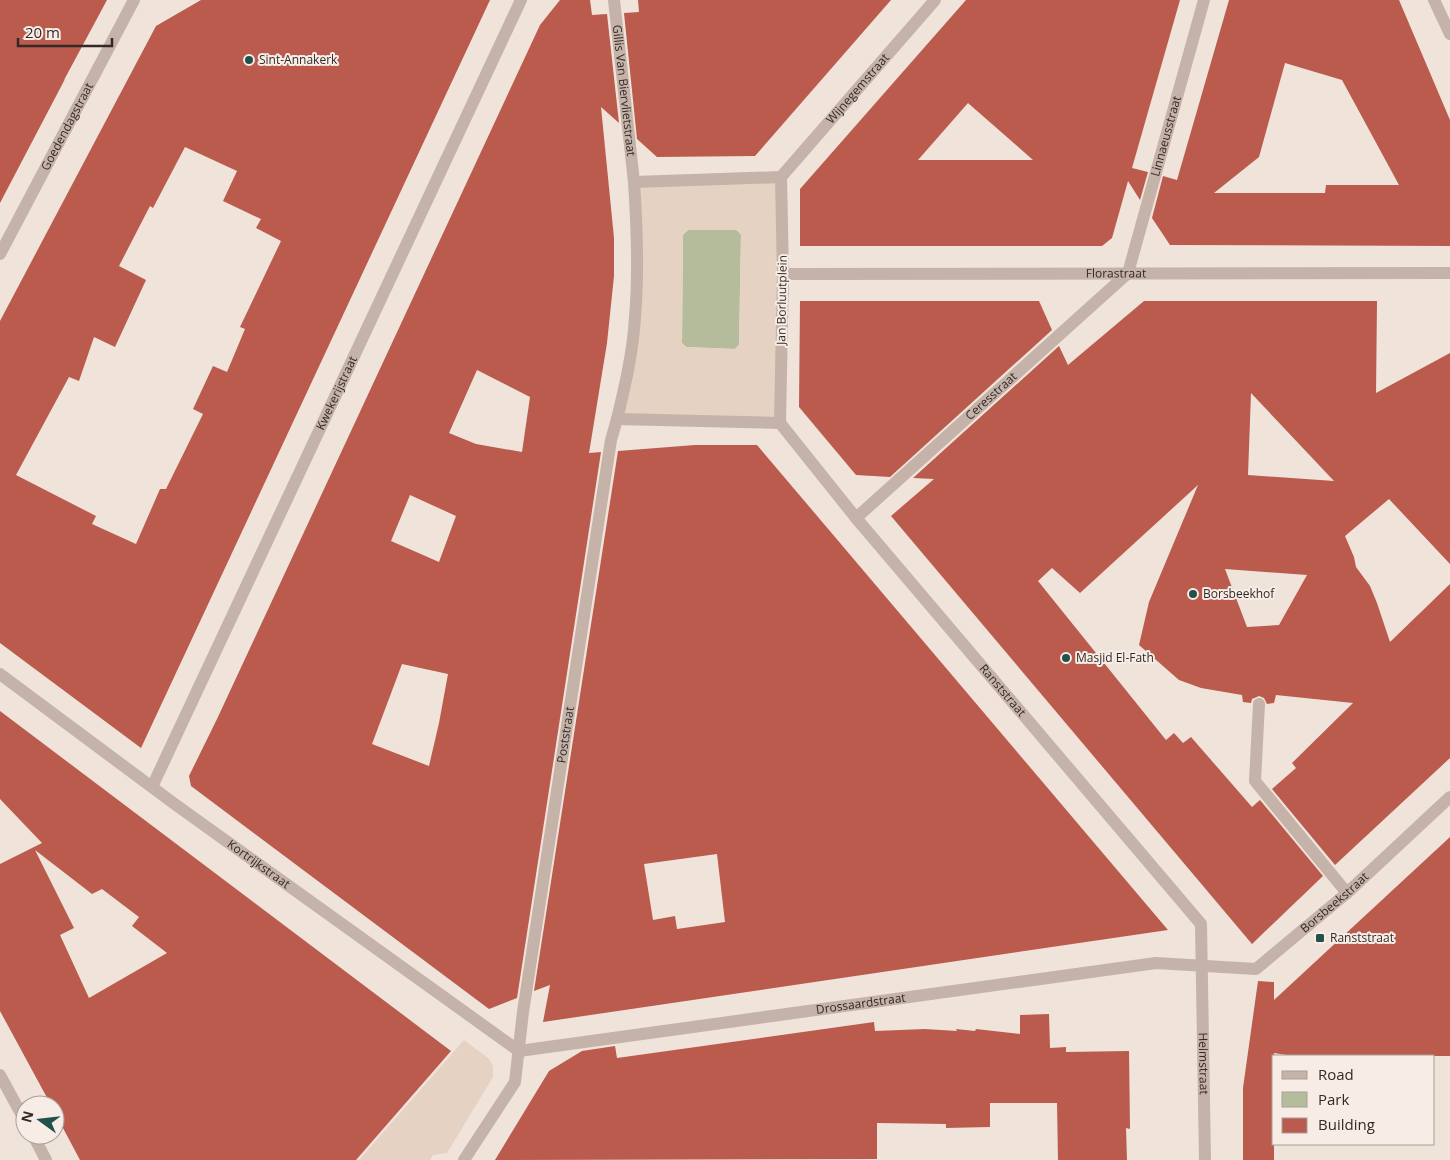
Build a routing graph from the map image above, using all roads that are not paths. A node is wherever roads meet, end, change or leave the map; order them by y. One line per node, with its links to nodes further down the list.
1 (134, 0): 10 (street, Goedendagstraat)
2 (521, 0): 19 (street, Kwekerijstraat)
3 (614, 0): 9 (street, Gillis Van Biervlietstraat)
4 (935, 0): 8 (street, Wijnegemstraat)
5 (1204, 0): 11 (street, Linnaeusstraat)
6 (1434, 0): 7 (street)
7 (1450, 34)
8 (782, 177): 9 (street); 12 (street, Jan Borluutplein)
9 (634, 182): 14 (street, Gillis Van Biervlietstraat)
10 (0, 254)
11 (1128, 273): 12 (street, Florastraat); 13 (street, Florastraat); 16 (street, Ceresstraat)
12 (783, 274): 15 (street, Jan Borluutplein)
13 (1450, 274)
14 (617, 419): 15 (street); 23 (street, Poststraat)
15 (780, 423): 16 (street, Ranststraat)
16 (856, 518): 22 (street, Ranststraat)
17 (0, 674): 19 (street, Kortrijkstraat)
18 (1259, 704): 21 (street)
19 (152, 787): 23 (street, Kortrijkstraat)
20 (1450, 798): 21 (street, Borsbeekstraat)
21 (1346, 893): 22 (street, Borsbeekstraat)
22 (1203, 966): 23 (street, Drossaardstraat); 29 (street, Helmstraat)
23 (519, 1051): 28 (street, Poststraat)
24 (0, 1075): 25 (street)
25 (15, 1103)
26 (38, 1145): 27 (street)
27 (46, 1160)
28 (464, 1160)
29 (1205, 1160)

